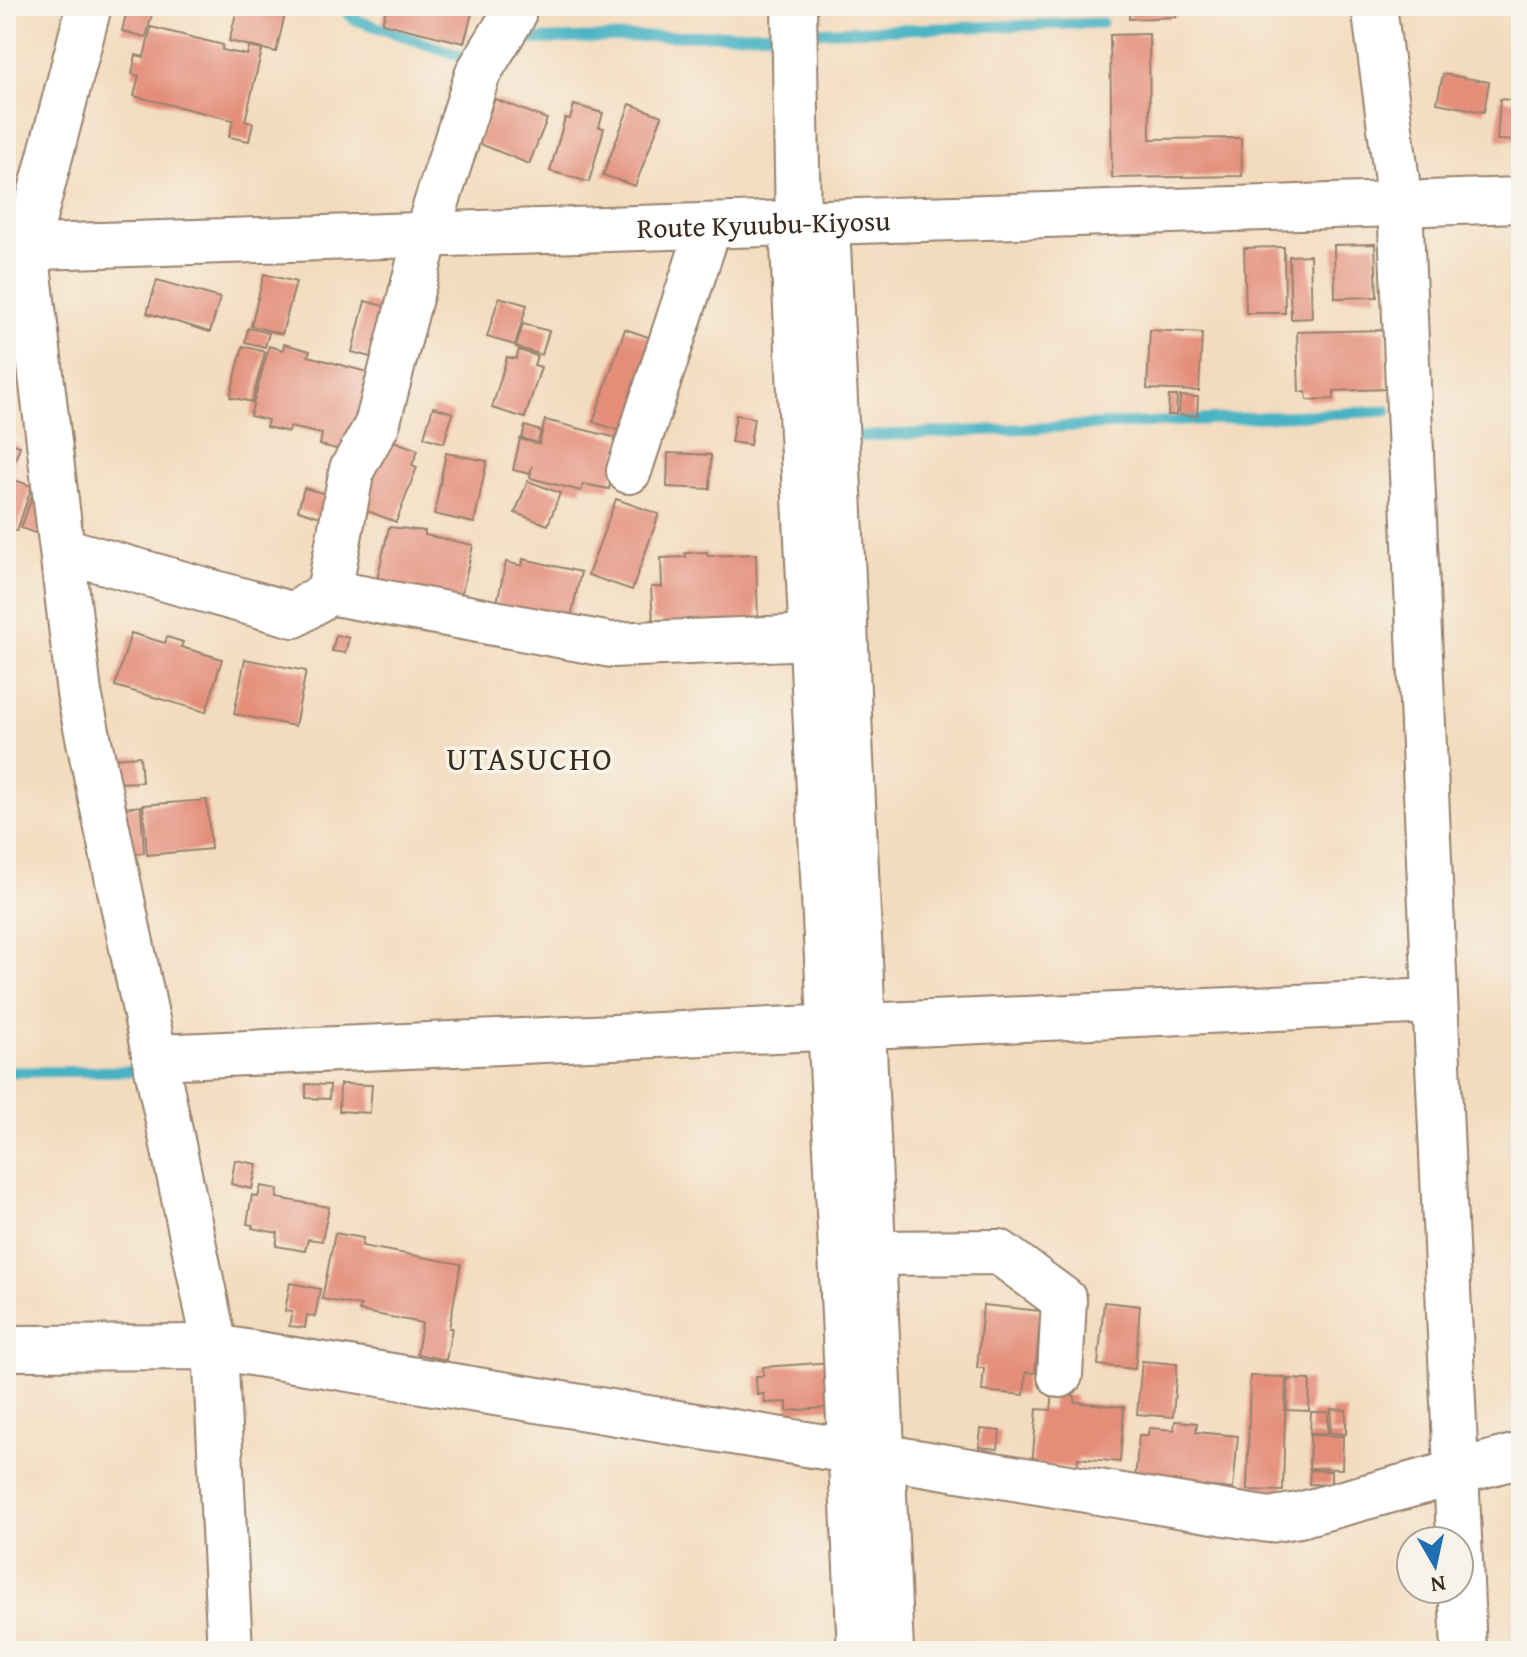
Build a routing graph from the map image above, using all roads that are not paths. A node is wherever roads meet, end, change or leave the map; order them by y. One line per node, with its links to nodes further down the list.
1 (89, 6): 10 (street)
2 (514, 6): 9 (street)
3 (794, 6): 7 (street)
4 (1374, 6): 6 (street)
5 (1521, 200): 6 (street, Route Kyuubu-Kiyosu)
6 (1400, 204): 7 (street, Route Kyuubu-Kiyosu); 15 (street)
7 (806, 224): 8 (street, Route Kyuubu-Kiyosu); 14 (street)
8 (709, 227): 9 (street, Route Kyuubu-Kiyosu); 11 (street)
9 (426, 236): 10 (street, Route Kyuubu-Kiyosu); 13 (street)
10 (16, 249): 12 (street)
11 (629, 471)
12 (63, 550): 13 (street); 17 (street)
13 (329, 592): 14 (street)
14 (829, 637): 16 (street)
15 (1435, 1001): 16 (street); 24 (street)
16 (846, 1027): 17 (street); 18 (street); 22 (street)
17 (156, 1057): 19 (street)
18 (873, 1253): 21 (street); 22 (street)
19 (215, 1347): 20 (street); 22 (street); 25 (street)
20 (6, 1348)
21 (1060, 1375)
22 (866, 1454): 24 (street); 26 (street); 27 (street)
23 (1521, 1455): 24 (street)
24 (1456, 1475): 28 (street)
25 (230, 1651)
26 (860, 1651)
27 (891, 1651)
28 (1464, 1651)

